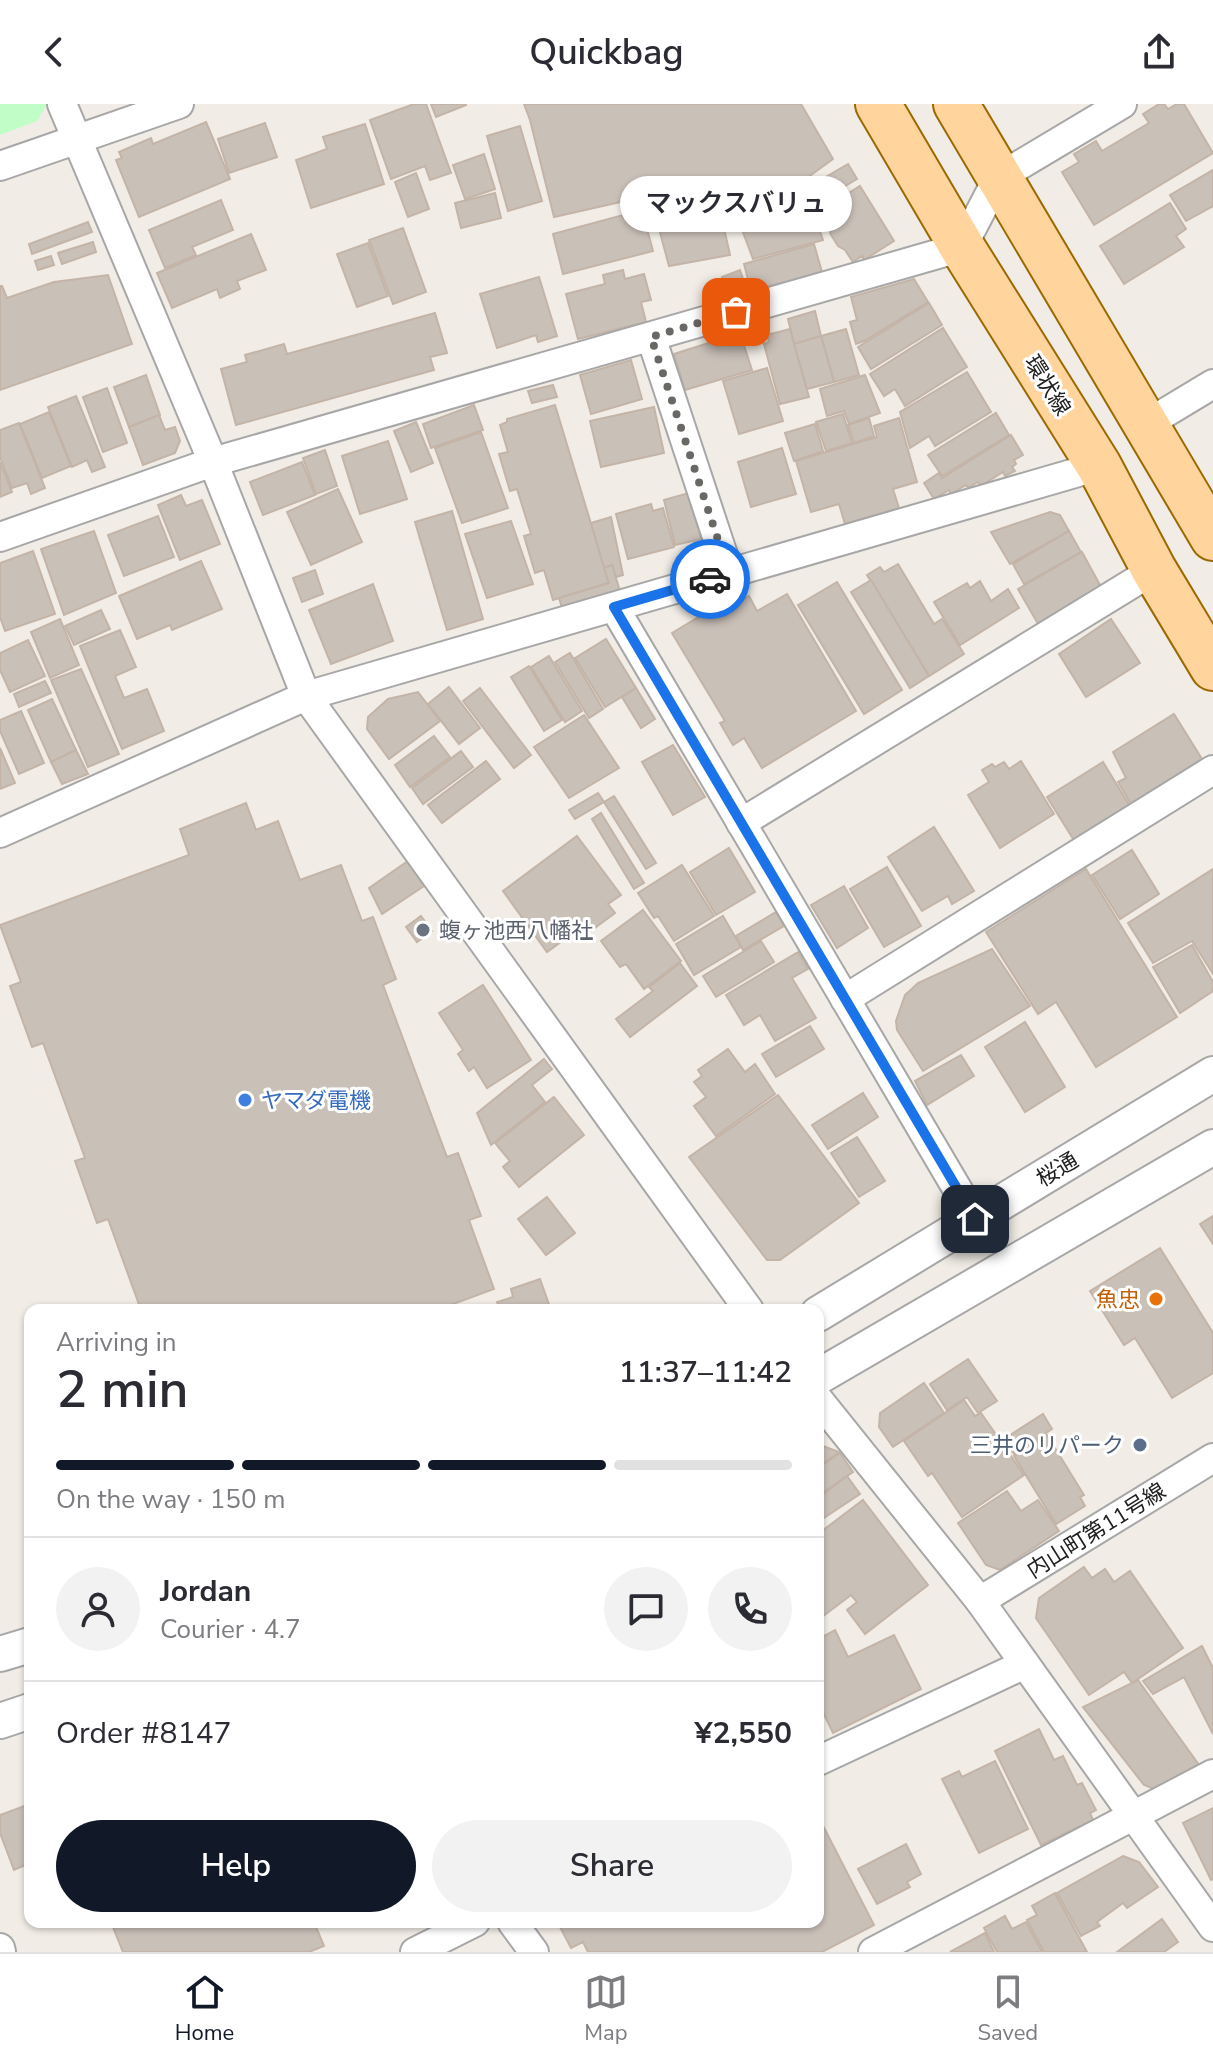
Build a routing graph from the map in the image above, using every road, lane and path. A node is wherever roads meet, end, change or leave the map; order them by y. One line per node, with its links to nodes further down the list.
1 (62, 104): 6 (street)
2 (179, 104): 6 (street)
3 (878, 104): 9 (main road, 環状線)
4 (956, 104): 8 (main road)
5 (1122, 104): 8 (street)
6 (77, 139): 7 (street); 13 (street)
7 (0, 166)
8 (998, 178): 9 (street); 12 (main road)
9 (962, 247): 10 (street); 14 (main road, 環状線)
10 (651, 337): 13 (street); 18 (street)
11 (1213, 384): 12 (street)
12 (1145, 425): 16 (main road)
13 (213, 462): 15 (street); 21 (street)
14 (1099, 466): 17 (main road, 環状線); 18 (street)
15 (0, 537)
16 (1213, 538)
17 (1154, 570): 20 (main road, 環状線); 23 (street)
18 (729, 573): 19 (street)
19 (614, 607): 21 (street); 23 (street)
20 (1213, 668)
21 (306, 696): 24 (street); 29 (street)
22 (1213, 770): 25 (street)
23 (741, 823): 25 (street)
24 (0, 833)
25 (845, 999): 28 (street)
26 (1213, 1074): 28 (street, 桜通)
27 (1213, 1147): 31 (street)
28 (975, 1219): 30 (street, 桜通)
29 (745, 1304)
30 (824, 1310)
31 (824, 1374)
32 (824, 1406): 34 (street)
33 (1213, 1458): 34 (street, 内山町第11号線)
34 (980, 1601): 37 (street)
35 (24, 1647): 36 (street)
36 (0, 1654)
37 (1025, 1664): 40 (street); 42 (street)
38 (24, 1713): 39 (street)
39 (0, 1721)
40 (824, 1758)
41 (1213, 1774): 42 (street)
42 (1134, 1815): 43 (street); 48 (street)
43 (1213, 1927)
44 (463, 1928): 46 (street)
45 (516, 1928): 47 (street)
46 (415, 1952)
47 (534, 1952)
48 (873, 1952)

